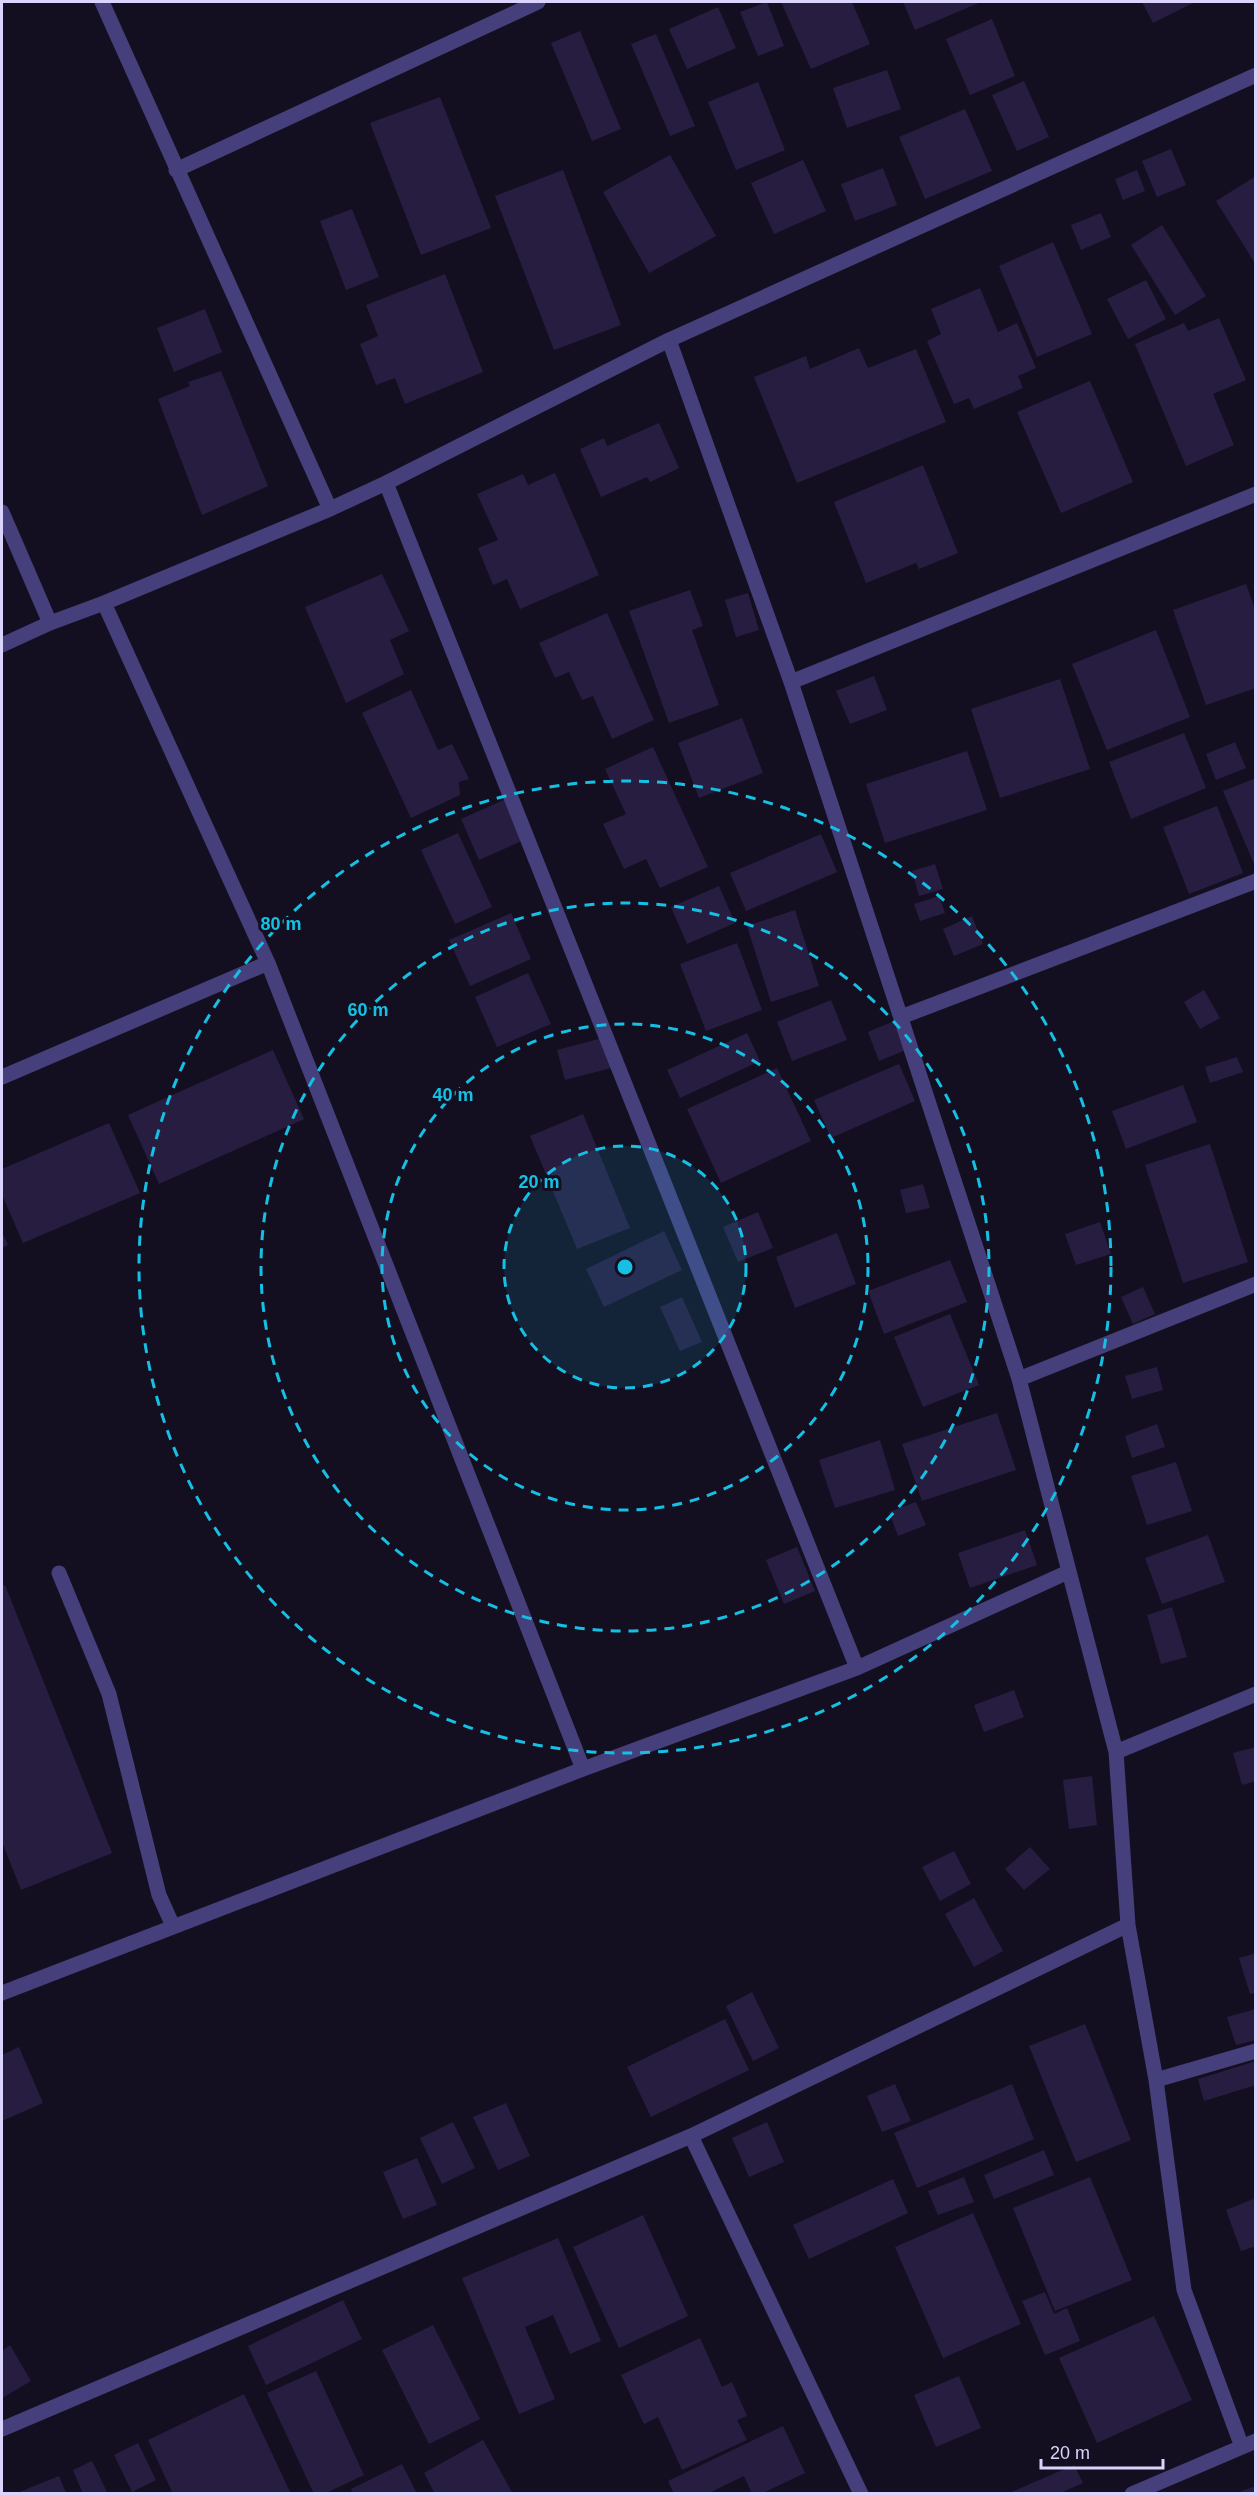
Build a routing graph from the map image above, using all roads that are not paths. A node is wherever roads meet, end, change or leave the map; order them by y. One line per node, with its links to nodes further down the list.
1 (102, 2): 4 (street)
2 (538, 2): 4 (street)
3 (1256, 75): 5 (street)
4 (176, 170): 8 (street)
5 (669, 340): 6 (street); 13 (street)
6 (386, 483): 8 (street); 22 (street)
7 (1256, 494): 13 (street)
8 (330, 509): 10 (street)
9 (2, 512): 11 (street)
10 (104, 603): 11 (street); 15 (street)
11 (50, 623): 12 (street)
12 (2, 645)
13 (791, 682): 16 (street)
14 (1256, 881): 16 (street)
15 (268, 963): 17 (street); 25 (street)
16 (901, 1017): 19 (street)
17 (2, 1077)
18 (1256, 1284): 19 (street)
19 (1019, 1379): 20 (street)
20 (1068, 1572): 22 (street); 24 (street)
21 (59, 1573): 27 (street)
22 (857, 1668): 25 (street)
23 (1256, 1694): 24 (street)
24 (1116, 1752): 26 (street)
25 (583, 1769): 27 (street)
26 (1128, 1925): 30 (street); 31 (street)
27 (173, 1926): 28 (street)
28 (2, 1993)
29 (1256, 2051): 30 (street)
30 (1156, 2080): 33 (street)
31 (691, 2136): 32 (street); 34 (street)
32 (2, 2429)
33 (1249, 2444): 35 (street)
34 (861, 2493)
35 (1132, 2493)

